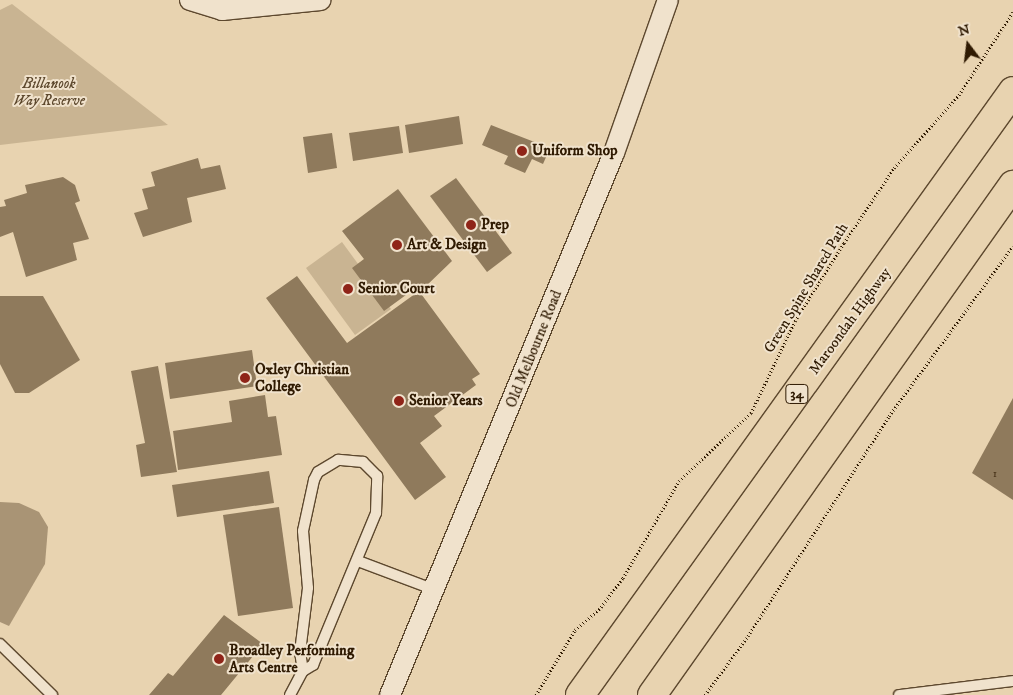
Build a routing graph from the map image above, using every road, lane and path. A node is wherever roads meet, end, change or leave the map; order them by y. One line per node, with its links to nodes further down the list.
1 (190, 0): 2 (street)
2 (320, 0)
3 (668, 0): 9 (street, Old Melbourne Road)
4 (1013, 12): 16 (path, Green Spine Shared Path)
5 (1013, 91): 17 (highway, Maroondah Highway / 34)
6 (1013, 185): 18 (highway)
7 (1013, 246): 19 (path)
8 (358, 561): 9 (lane); 11 (lane); 11 (lane)
9 (435, 590): 15 (street, Old Melbourne Road)
10 (0, 644): 13 (lane)
11 (303, 671): 14 (lane)
12 (1013, 680): 20 (lane)
13 (52, 695)
14 (290, 695)
15 (390, 695)
16 (536, 695)
17 (580, 695)
18 (652, 695)
19 (704, 695)
20 (899, 695)

